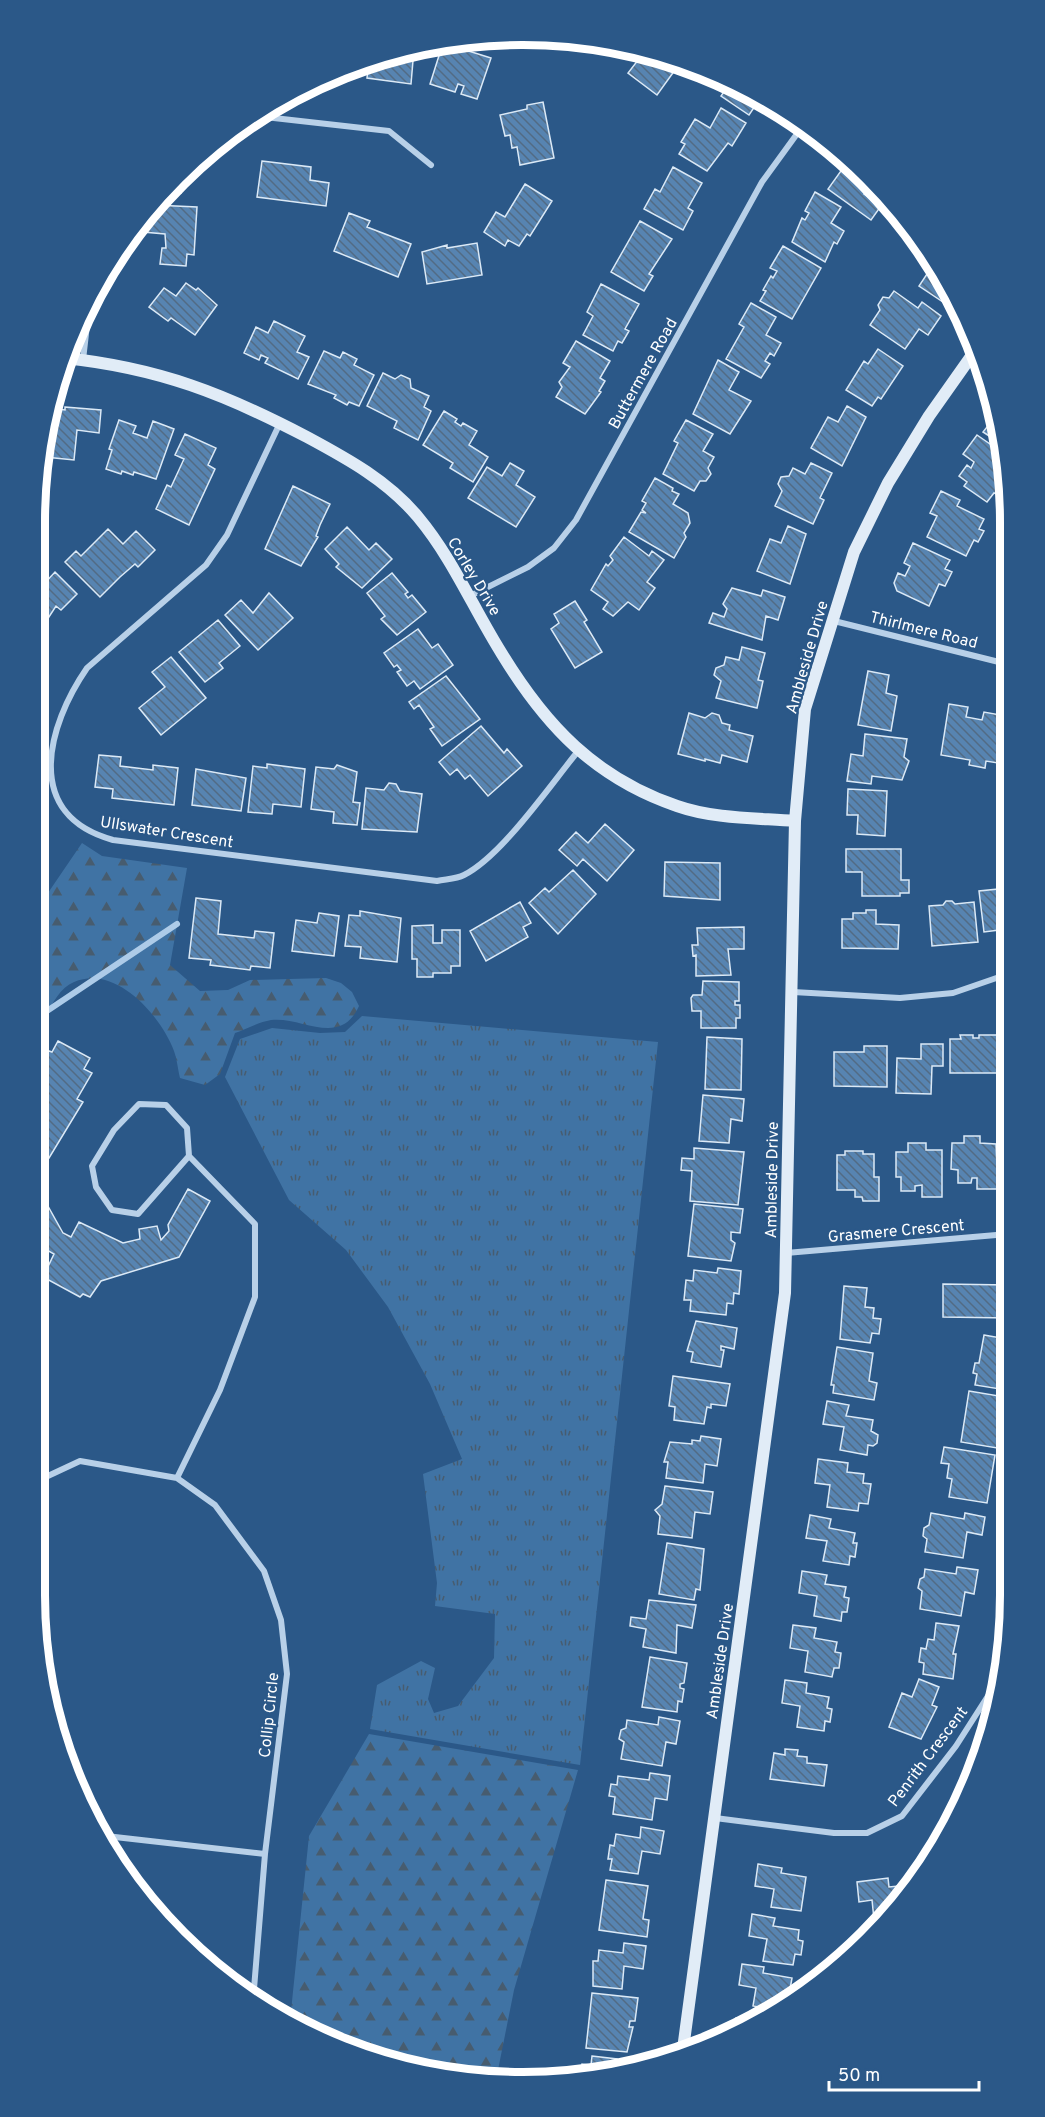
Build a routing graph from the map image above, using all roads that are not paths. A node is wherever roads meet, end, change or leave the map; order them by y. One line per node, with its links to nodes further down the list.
1 (270, 118): 3 (street)
2 (798, 133): 9 (street, Buttermere Road)
3 (431, 165)
4 (87, 327): 7 (street)
5 (971, 357): 10 (street, Ambleside Drive)
6 (74, 359): 7 (street, Corley Drive)
7 (83, 360): 8 (street, Corley Drive)
8 (280, 423): 9 (street, Corley Drive); 12 (street, Ullswater Crescent)
9 (470, 596): 12 (street, Corley Drive)
10 (834, 621): 11 (street, Thirlmere Road); 13 (street, Ambleside Drive)
11 (1000, 662)
12 (579, 750): 13 (street, Corley Drive)
13 (795, 820): 15 (street, Ambleside Drive)
14 (1000, 977): 15 (street)
15 (792, 992): 18 (street, Ambleside Drive)
16 (189, 1156): 16 (street); 20 (street)
17 (1000, 1235): 18 (street, Grasmere Crescent)
18 (786, 1253): 22 (street, Ambleside Drive)
19 (45, 1477): 20 (street, Collip Circle)
20 (177, 1478): 24 (street, Collip Circle)
21 (990, 1693): 22 (street, Penrith Crescent)
22 (715, 1818): 26 (street, Ambleside Drive)
23 (111, 1837): 24 (street)
24 (266, 1854): 25 (street, Collip Circle)
25 (254, 1990)
26 (684, 2044)

